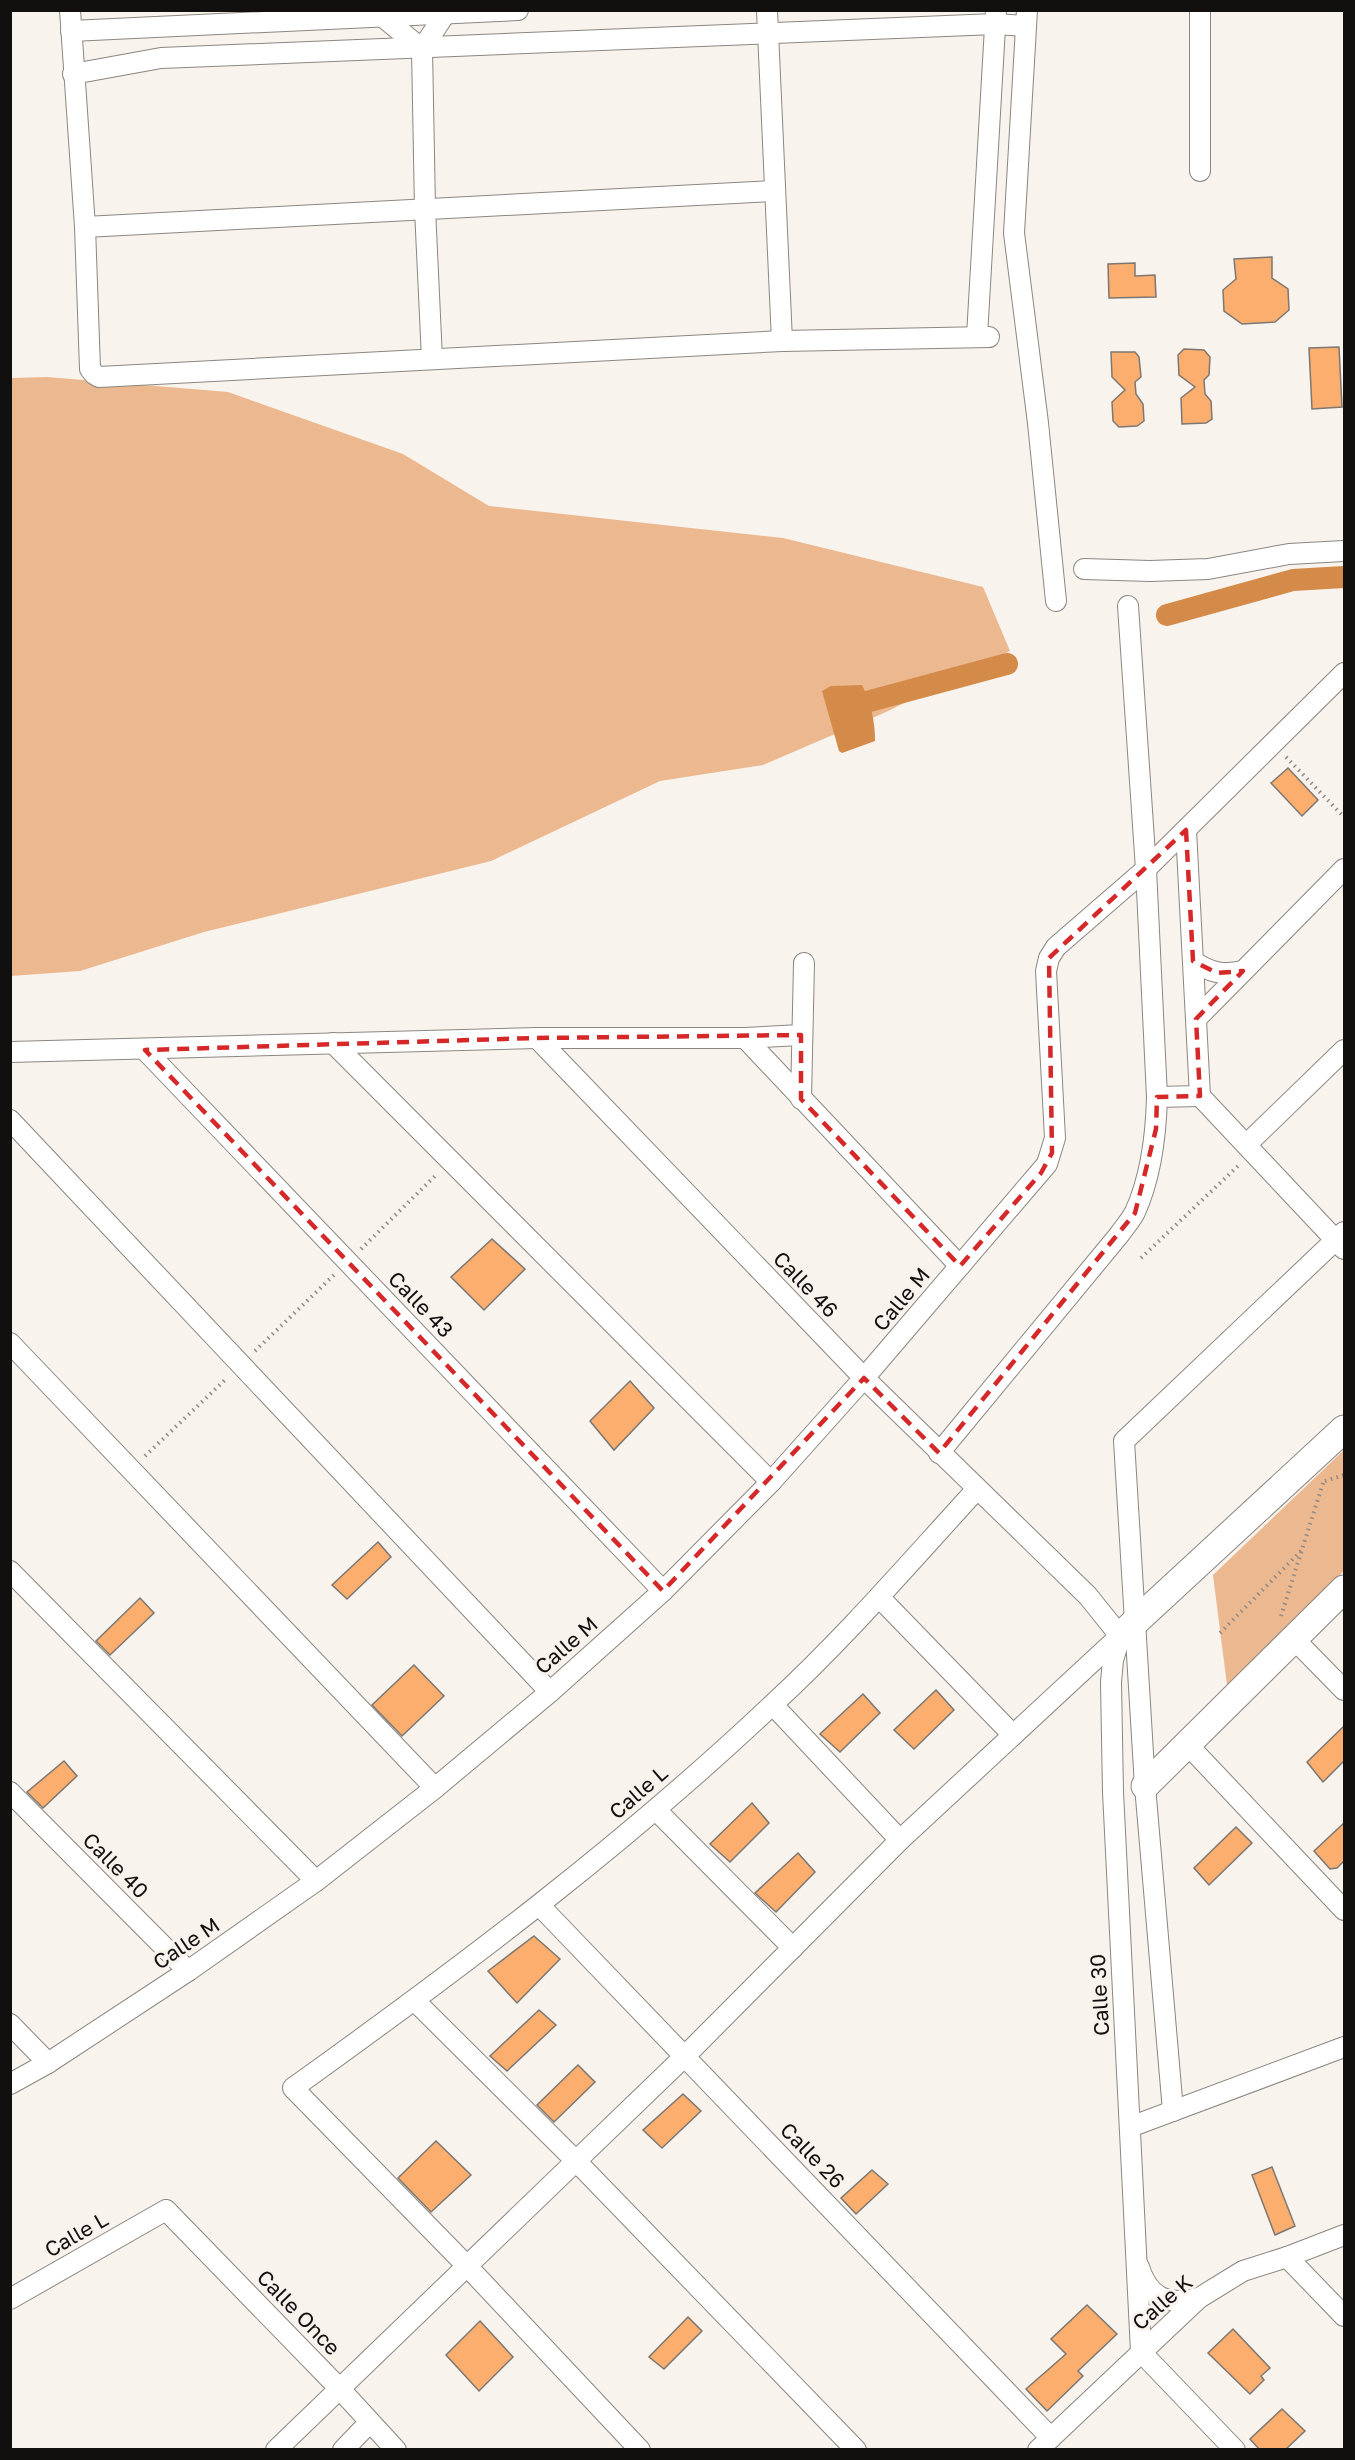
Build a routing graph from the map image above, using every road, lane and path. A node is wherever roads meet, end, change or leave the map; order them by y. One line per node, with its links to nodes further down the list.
1 (70, 10): 12 (street)
2 (518, 10): 5 (street)
3 (767, 10): 13 (street)
4 (1200, 10): 16 (street)
5 (472, 12): 6 (street)
6 (445, 14): 8 (street); 14 (street)
7 (326, 15): 8 (street); 11 (street)
8 (383, 17): 14 (street)
9 (996, 17): 10 (street); 13 (street); 20 (street)
10 (1027, 18): 24 (street)
11 (179, 19): 12 (street)
12 (71, 32): 15 (street)
13 (769, 33): 14 (street); 17 (street)
14 (422, 49): 15 (street); 18 (street)
15 (74, 74): 19 (street)
16 (1200, 171)
17 (774, 191): 18 (street); 20 (street)
18 (424, 209): 19 (street); 21 (street)
19 (86, 227): 21 (street)
20 (782, 341): 21 (street)
21 (432, 359)
22 (1344, 551): 23 (street)
23 (1084, 569)
24 (1056, 602)
25 (1128, 606): 30 (street)
26 (1344, 673): 27 (street)
27 (1273, 744): 28 (path); 29 (street)
28 (1344, 817)
29 (1186, 830): 30 (street); 32 (street)
30 (1146, 869): 44 (street); 52 (street, Calle M)
31 (1344, 869): 34 (street)
32 (1193, 961): 34 (street); 35 (street)
33 (804, 963): 36 (street)
34 (1243, 971): 35 (street)
35 (1196, 1019): 43 (street)
36 (801, 1035): 38 (street); 45 (street)
37 (537, 1038): 38 (street); 39 (street); 55 (street, Calle 46)
38 (745, 1038): 45 (street)
39 (333, 1043): 40 (street); 48 (street)
40 (145, 1050): 42 (street); 51 (street, Calle 43)
41 (1344, 1050): 47 (street)
42 (10, 1052)
43 (1200, 1096): 44 (street); 47 (street)
44 (1157, 1097): 57 (street)
45 (801, 1099): 52 (street)
46 (10, 1120): 54 (street)
47 (1250, 1148): 49 (street); 50 (path)
48 (451, 1161): 51 (path); 62 (street)
49 (1342, 1240): 70 (street)
50 (1141, 1258)
51 (347, 1262): 54 (path); 67 (street, Calle 43)
52 (960, 1266): 55 (street, Calle M)
53 (10, 1343): 58 (street)
54 (241, 1364): 58 (path); 73 (street)
55 (864, 1378): 57 (street, Calle 46); 62 (street, Calle M)
56 (1344, 1429): 70 (street)
57 (939, 1453): 63 (street, Calle 46)
58 (131, 1470): 78 (street)
59 (1327, 1472): 61 (path)
60 (1344, 1475): 61 (path)
61 (1324, 1481): 64 (path)
62 (771, 1482): 67 (street, Calle M)
63 (977, 1489): 68 (street, Calle L); 70 (street, Calle 46)
64 (1304, 1548): 69 (path); 71 (path)
65 (10, 1571): 83 (street)
66 (1344, 1589): 69 (street)
67 (663, 1591): 73 (street, Calle M)
68 (879, 1597): 74 (street, Calle L); 75 (street)
69 (1287, 1629): 72 (street); 76 (street)
70 (1128, 1630): 75 (street); 77 (street); 80 (street, Calle 30)
71 (1220, 1633)
72 (1344, 1690)
73 (550, 1692): 78 (street, Calle M)
74 (773, 1704): 81 (street, Calle L); 82 (street)
75 (1013, 1735): 82 (street)
76 (1186, 1743): 77 (street); 84 (street)
77 (1145, 1786): 80 (street); 95 (street)
78 (435, 1788): 83 (street, Calle M)
79 (10, 1792): 88 (street, Calle 40)
80 (1113, 1792): 96 (street, Calle 30)
81 (656, 1810): 85 (street, Calle L); 87 (street)
82 (900, 1840): 87 (street)
83 (316, 1881): 88 (street, Calle M)
84 (1337, 1892): 86 (street)
85 (540, 1906): 89 (street, Calle L); 92 (street, Calle 26)
86 (1344, 1910)
87 (793, 1948): 92 (street)
88 (188, 1971): 93 (street, Calle M)
89 (415, 2001): 97 (street); 102 (street, Calle L)
90 (10, 2024): 93 (street)
91 (1344, 2047): 95 (street)
92 (685, 2056): 97 (street); 109 (street, Calle 26)
93 (48, 2063): 94 (street, Calle M)
94 (10, 2084)
95 (1173, 2111): 96 (street)
96 (1130, 2127): 101 (street, Calle 30)
97 (576, 2161): 102 (street); 114 (street)
98 (166, 2210): 104 (street, Calle L); 107 (street, Calle Once)
99 (1344, 2235): 100 (street, Calle K)
100 (1287, 2257): 103 (street, Calle K); 105 (street)
101 (1136, 2259): 103 (street); 106 (street, Calle 30)
102 (467, 2266): 107 (street); 113 (street)
103 (1199, 2298): 106 (street, Calle K)
104 (10, 2299)
105 (1344, 2316)
106 (1141, 2352): 109 (street, Calle K); 115 (street)
107 (339, 2388): 108 (street, Calle Once); 110 (street)
108 (369, 2423): 111 (street); 112 (street, Calle Once)
109 (1045, 2444)
110 (276, 2450)
111 (343, 2450)
112 (396, 2450)
113 (640, 2450)
114 (856, 2450)
115 (1235, 2450)

